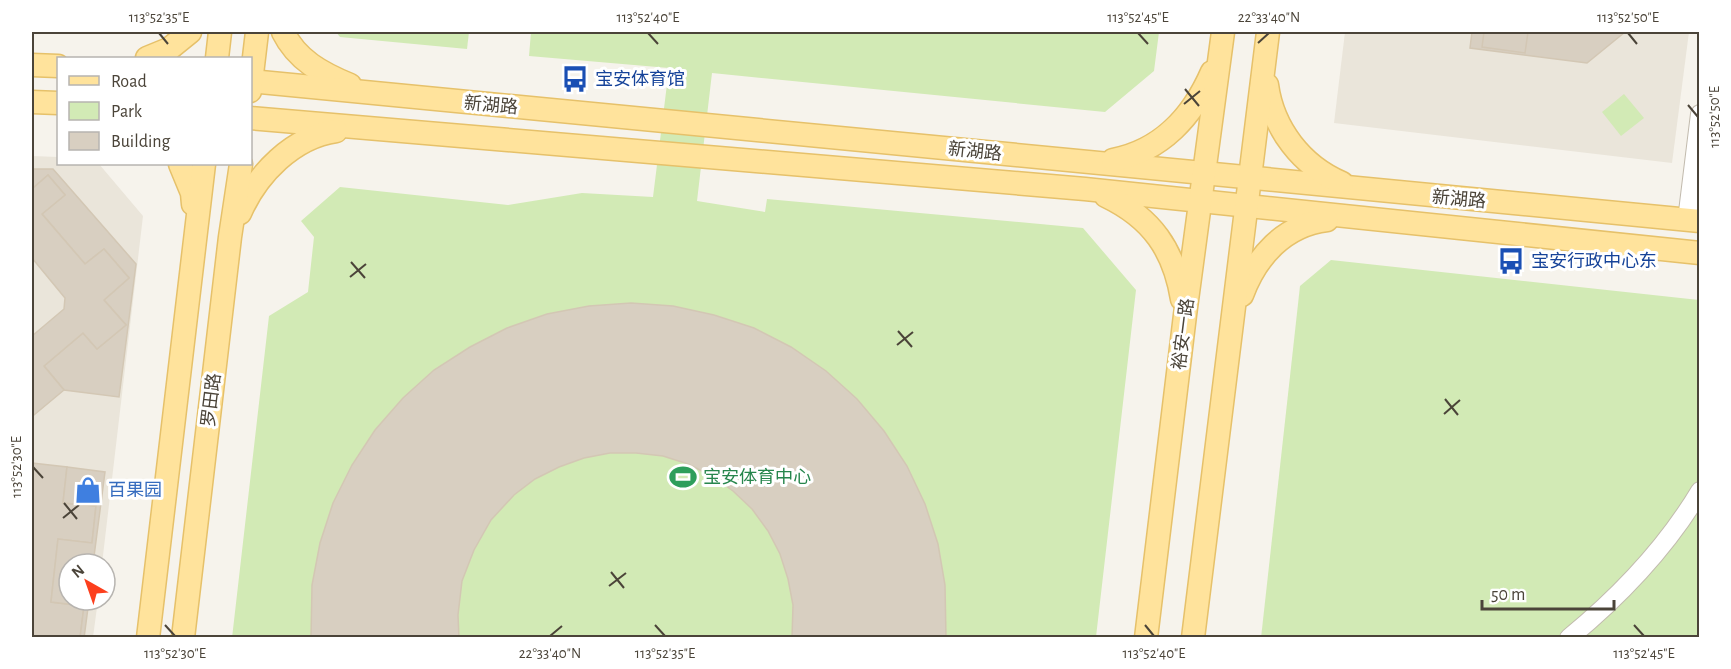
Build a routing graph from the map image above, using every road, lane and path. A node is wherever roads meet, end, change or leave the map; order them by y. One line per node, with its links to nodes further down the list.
1 (190, 32): 7 (main road)
2 (220, 32): 8 (main road)
3 (258, 32): 11 (main road)
4 (283, 32): 13 (main road)
5 (1222, 41): 20 (main road); 24 (main road, 裕安一路)
6 (1267, 41): 25 (main road); 28 (main road)
7 (150, 57)
8 (217, 57)
9 (32, 65): 10 (main road)
10 (57, 66)
11 (252, 77)
12 (252, 84): 13 (main road, 新湖路)
13 (368, 93): 19 (main road, 新湖路)
14 (32, 102): 15 (main road)
15 (57, 103)
16 (1700, 114): 32 (street)
17 (252, 118): 18 (main road, 新湖路)
18 (357, 129): 26 (main road, 新湖路); 34 (main road)
19 (1025, 156): 20 (main road, 新湖路); 26 (main road)
20 (1086, 162): 24 (main road, 新湖路)
21 (180, 165): 33 (main road)
22 (204, 165): 33 (main road, 罗田路)
23 (241, 165): 34 (main road, 罗田路)
24 (1204, 173): 25 (main road, 新湖路); 29 (main road, 裕安一路)
25 (1250, 178): 28 (main road, 新湖路); 30 (main road)
26 (1020, 184): 27 (main road, 新湖路)
27 (1085, 189): 29 (main road, 新湖路); 36 (main road)
28 (1354, 189): 32 (main road, 新湖路)
29 (1200, 201): 30 (main road, 新湖路); 36 (main road, 裕安一路)
30 (1246, 206): 31 (main road, 新湖路); 37 (main road)
31 (1351, 217): 35 (main road, 新湖路); 37 (main road)
32 (1693, 220)
33 (195, 229): 39 (main road, 罗田路)
34 (230, 237): 40 (main road, 罗田路)
35 (1700, 253)
36 (1185, 315): 41 (main road, 裕安一路)
37 (1231, 324): 42 (main road)
38 (1700, 491): 43 (street)
39 (148, 638)
40 (183, 638)
41 (1146, 638)
42 (1193, 638)
43 (1569, 638)

